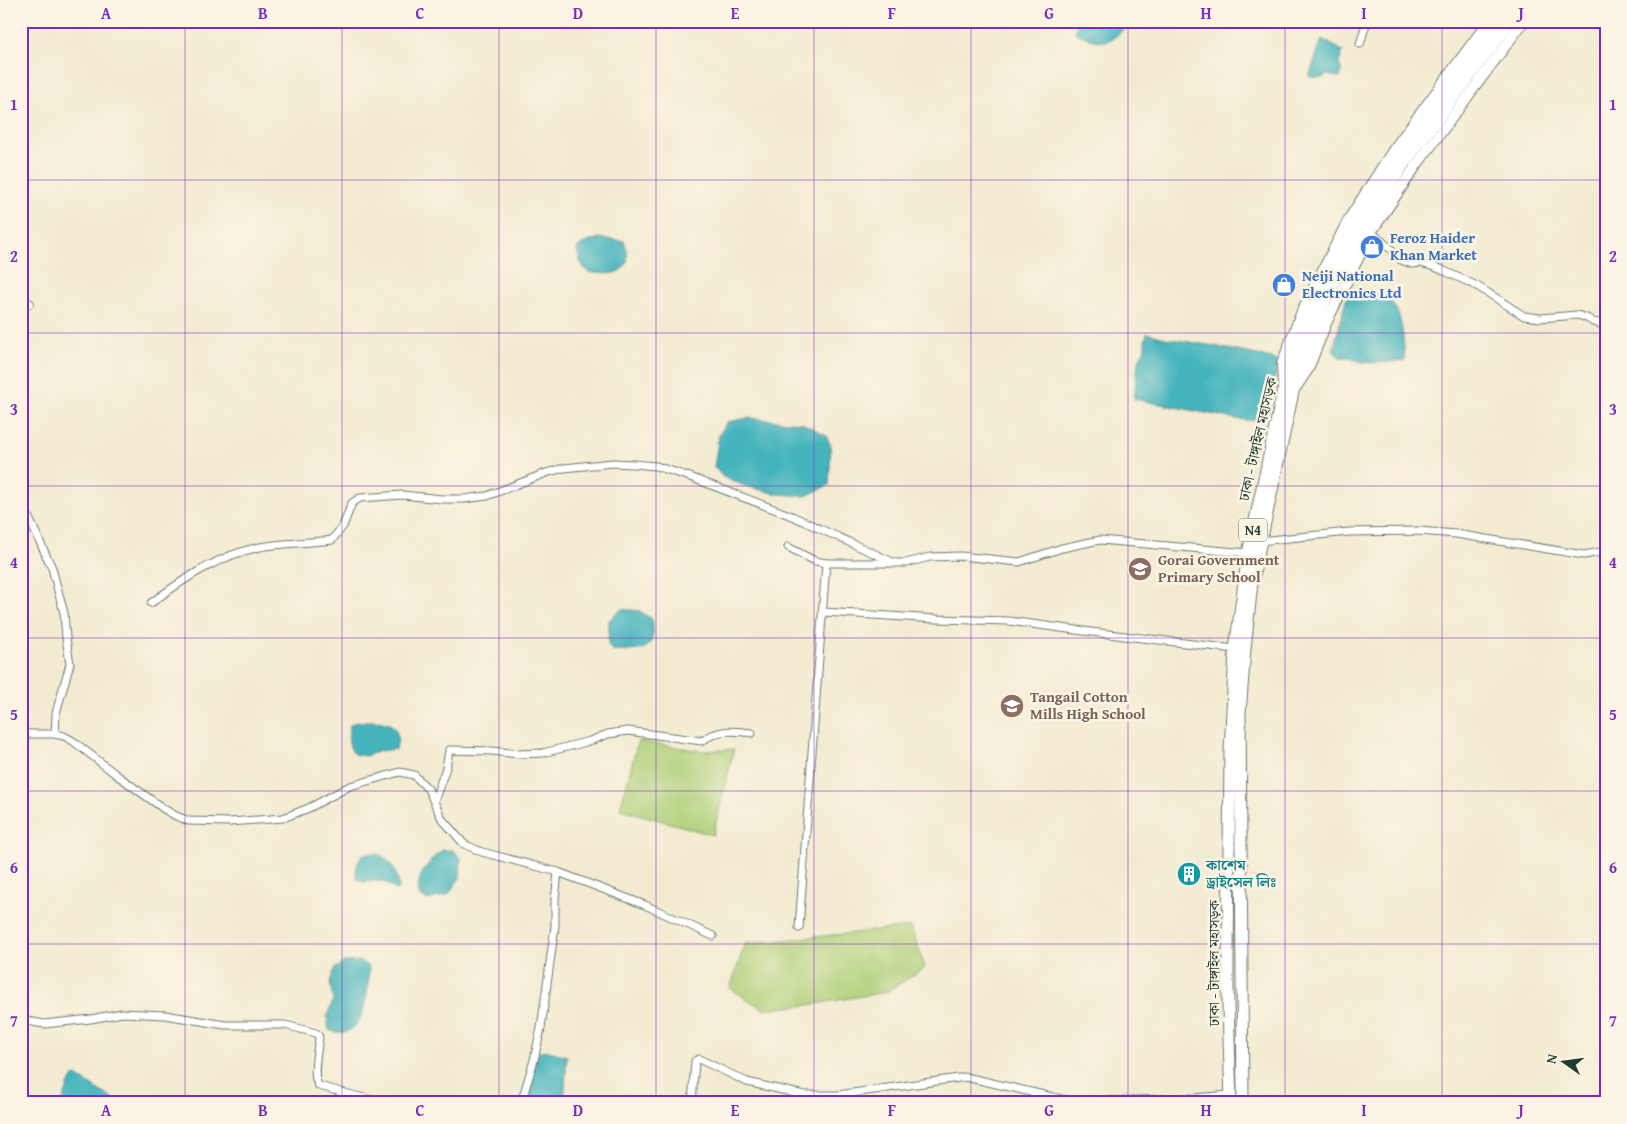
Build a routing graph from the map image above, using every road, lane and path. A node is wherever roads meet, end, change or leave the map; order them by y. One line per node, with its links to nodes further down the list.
1 (1368, 21): 6 (street)
2 (1489, 21): 11 (main road)
3 (1501, 21): 11 (highway, ঢাকা - টাঙ্গাইল মহাসড়ক / N4)
4 (1511, 21): 11 (highway, ঢাকা - টাঙ্গাইল মহাসড়ক / N4)
5 (1524, 21): 7 (main road)
6 (1360, 44)
7 (1371, 232): 10 (street); 11 (main road)
8 (30, 303): 9 (street)
9 (21, 309)
10 (1606, 325)
11 (1288, 389): 13 (highway, ঢাকা - টাঙ্গাইল মহাসড়ক / N4); 16 (highway, ঢাকা - টাঙ্গাইল মহাসড়ক / N4)
12 (21, 501): 24 (street)
13 (1260, 541): 15 (street); 30 (highway, ঢাকা - টাঙ্গাইল মহাসড়ক / N4)
14 (788, 547): 17 (street)
15 (1606, 551)
16 (1248, 553): 18 (street); 21 (highway, ঢাকা - টাঙ্গাইল মহাসড়ক / N4)
17 (826, 563): 18 (street); 20 (street)
18 (895, 563): 19 (street)
19 (151, 603)
20 (822, 612): 21 (street); 27 (street)
21 (1235, 649): 29 (highway, ঢাকা - টাঙ্গাইল মহাসড়ক / N4)
22 (752, 733): 25 (street)
23 (21, 734): 24 (street)
24 (55, 734): 25 (street)
25 (434, 801): 26 (street)
26 (558, 872): 28 (street); 34 (street)
27 (800, 928)
28 (713, 936)
29 (1228, 955): 30 (highway); 32 (highway, ঢাকা - টাঙ্গাইল মহাসড়ক / N4)
30 (1241, 955): 36 (highway, ঢাকা - টাঙ্গাইল মহাসড়ক / N4)
31 (21, 1020): 33 (street)
32 (1230, 1099): 35 (street)
33 (382, 1103)
34 (522, 1103)
35 (692, 1103)
36 (1243, 1103)

